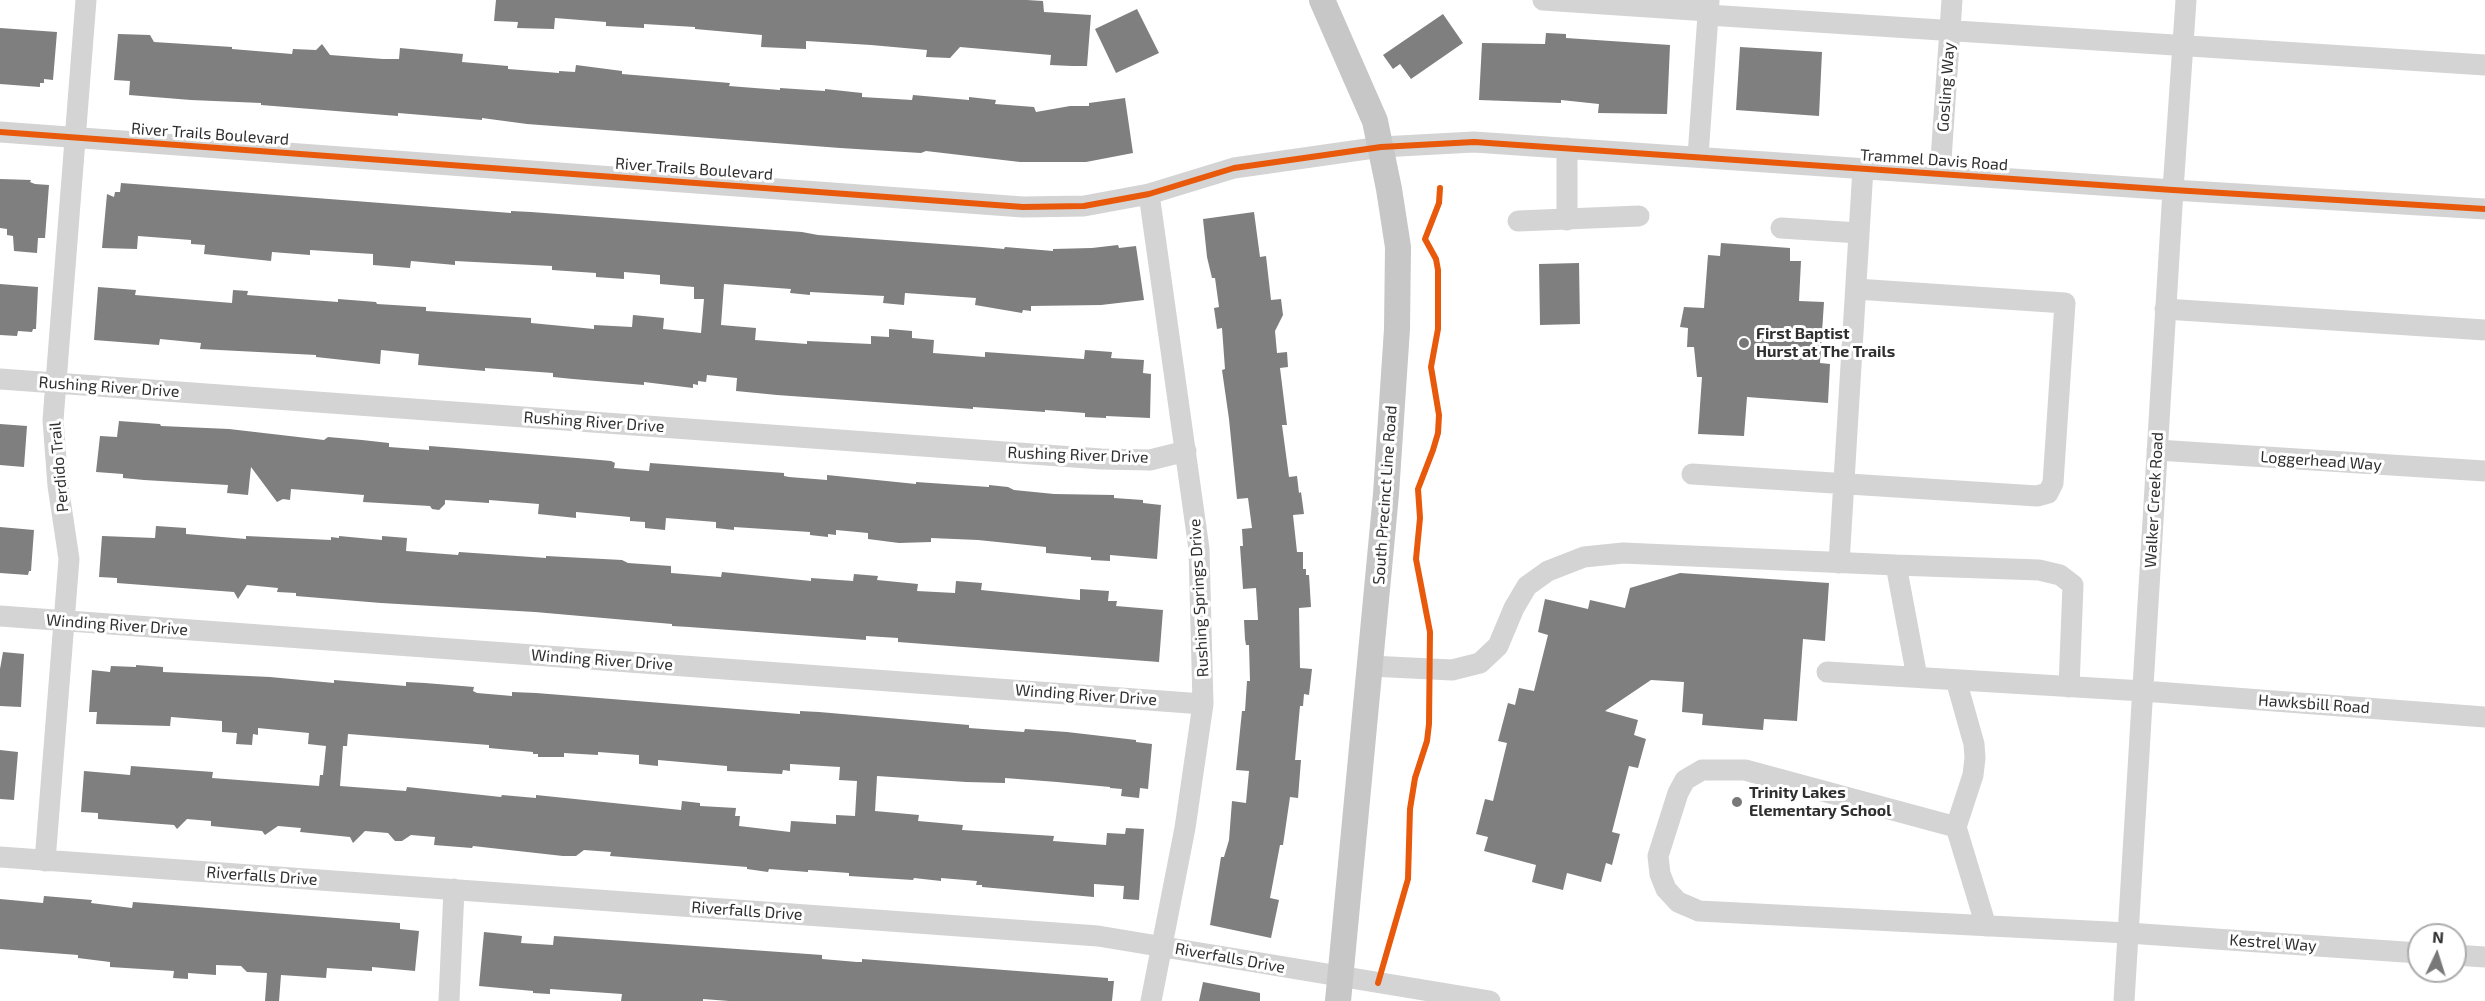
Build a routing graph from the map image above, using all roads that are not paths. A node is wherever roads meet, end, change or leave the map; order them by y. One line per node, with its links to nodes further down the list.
1 (86, 0): 11 (street, Perdido Trail)
2 (1322, 0): 12 (main road, South Precinct Line Road)
3 (1543, 0): 6 (street)
4 (1952, 0): 7 (street, Gosling Way)
5 (2186, 0): 8 (street, Walker Creek Road)
6 (1708, 9): 7 (street); 14 (street)
7 (1950, 30): 8 (street); 16 (street, Gosling Way)
8 (2183, 46): 9 (street); 17 (street, Walker Creek Road)
9 (2485, 65)
10 (0, 132): 11 (street, River Trails Boulevard)
11 (76, 138): 18 (street, River Trails Boulevard); 29 (street, Perdido Trail)
12 (1381, 147): 13 (street, Trammel Davis Road); 18 (street, River Trails Boulevard); 39 (main road, South Precinct Line Road)
13 (1567, 148): 14 (street, Trammel Davis Road); 21 (street)
14 (1698, 156): 15 (street, Trammel Davis Road)
15 (1863, 168): 16 (street, Trammel Davis Road); 24 (street)
16 (1940, 174): 17 (street, Trammel Davis Road)
17 (2173, 190): 19 (street, Trammel Davis Road); 26 (street, Walker Creek Road)
18 (1149, 194): 31 (street, Rushing Springs Drive)
19 (2485, 209)
20 (1639, 216): 21 (street)
21 (1567, 220): 22 (street)
22 (1518, 221)
23 (1781, 228): 24 (street)
24 (1859, 233): 25 (street)
25 (1856, 289): 34 (street); 34 (street)
26 (2165, 309): 27 (street); 30 (street, Walker Creek Road)
27 (2485, 330)
28 (0, 379): 29 (street, Rushing River Drive)
29 (57, 383): 31 (street, Rushing River Drive); 38 (street, Perdido Trail)
30 (2157, 450): 32 (street, Loggerhead Way); 44 (street, Walker Creek Road)
31 (1186, 451): 45 (street, Rushing Springs Drive)
32 (2485, 471)
33 (1692, 474): 34 (street)
34 (1844, 483): 35 (street)
35 (1839, 563): 36 (street); 39 (street)
36 (1896, 565): 41 (street); 43 (street)
37 (0, 616): 38 (street, Winding River Drive)
38 (65, 621): 45 (street, Winding River Drive); 49 (street, Perdido Trail)
39 (1370, 666): 57 (main road, South Precinct Line Road)
40 (1827, 672): 41 (street, Hawksbill Road)
41 (1917, 677): 42 (street, Hawksbill Road)
42 (1956, 680): 43 (street, Hawksbill Road); 47 (street)
43 (2069, 687): 44 (street, Hawksbill Road)
44 (2143, 691): 46 (street, Hawksbill Road); 52 (street, Walker Creek Road)
45 (1203, 704): 53 (street, Rushing Springs Drive)
46 (2485, 717)
47 (1956, 827): 51 (street); 51 (street, Kestrel Way)
48 (0, 857): 49 (street, Riverfalls Drive)
49 (45, 861): 50 (street, Riverfalls Drive)
50 (454, 889): 53 (street, Riverfalls Drive); 58 (street)
51 (1986, 926): 52 (street, Kestrel Way)
52 (2128, 933): 54 (street, Kestrel Way); 61 (street, Walker Creek Road)
53 (1162, 946): 57 (street, Riverfalls Drive); 59 (street, Rushing Springs Drive)
54 (2407, 952)
55 (2467, 956): 56 (street)
56 (2485, 957)
57 (1340, 989): 60 (street, Riverfalls Drive)
58 (449, 1001)
59 (1151, 1001)
60 (1490, 1001)
61 (2124, 1001)

